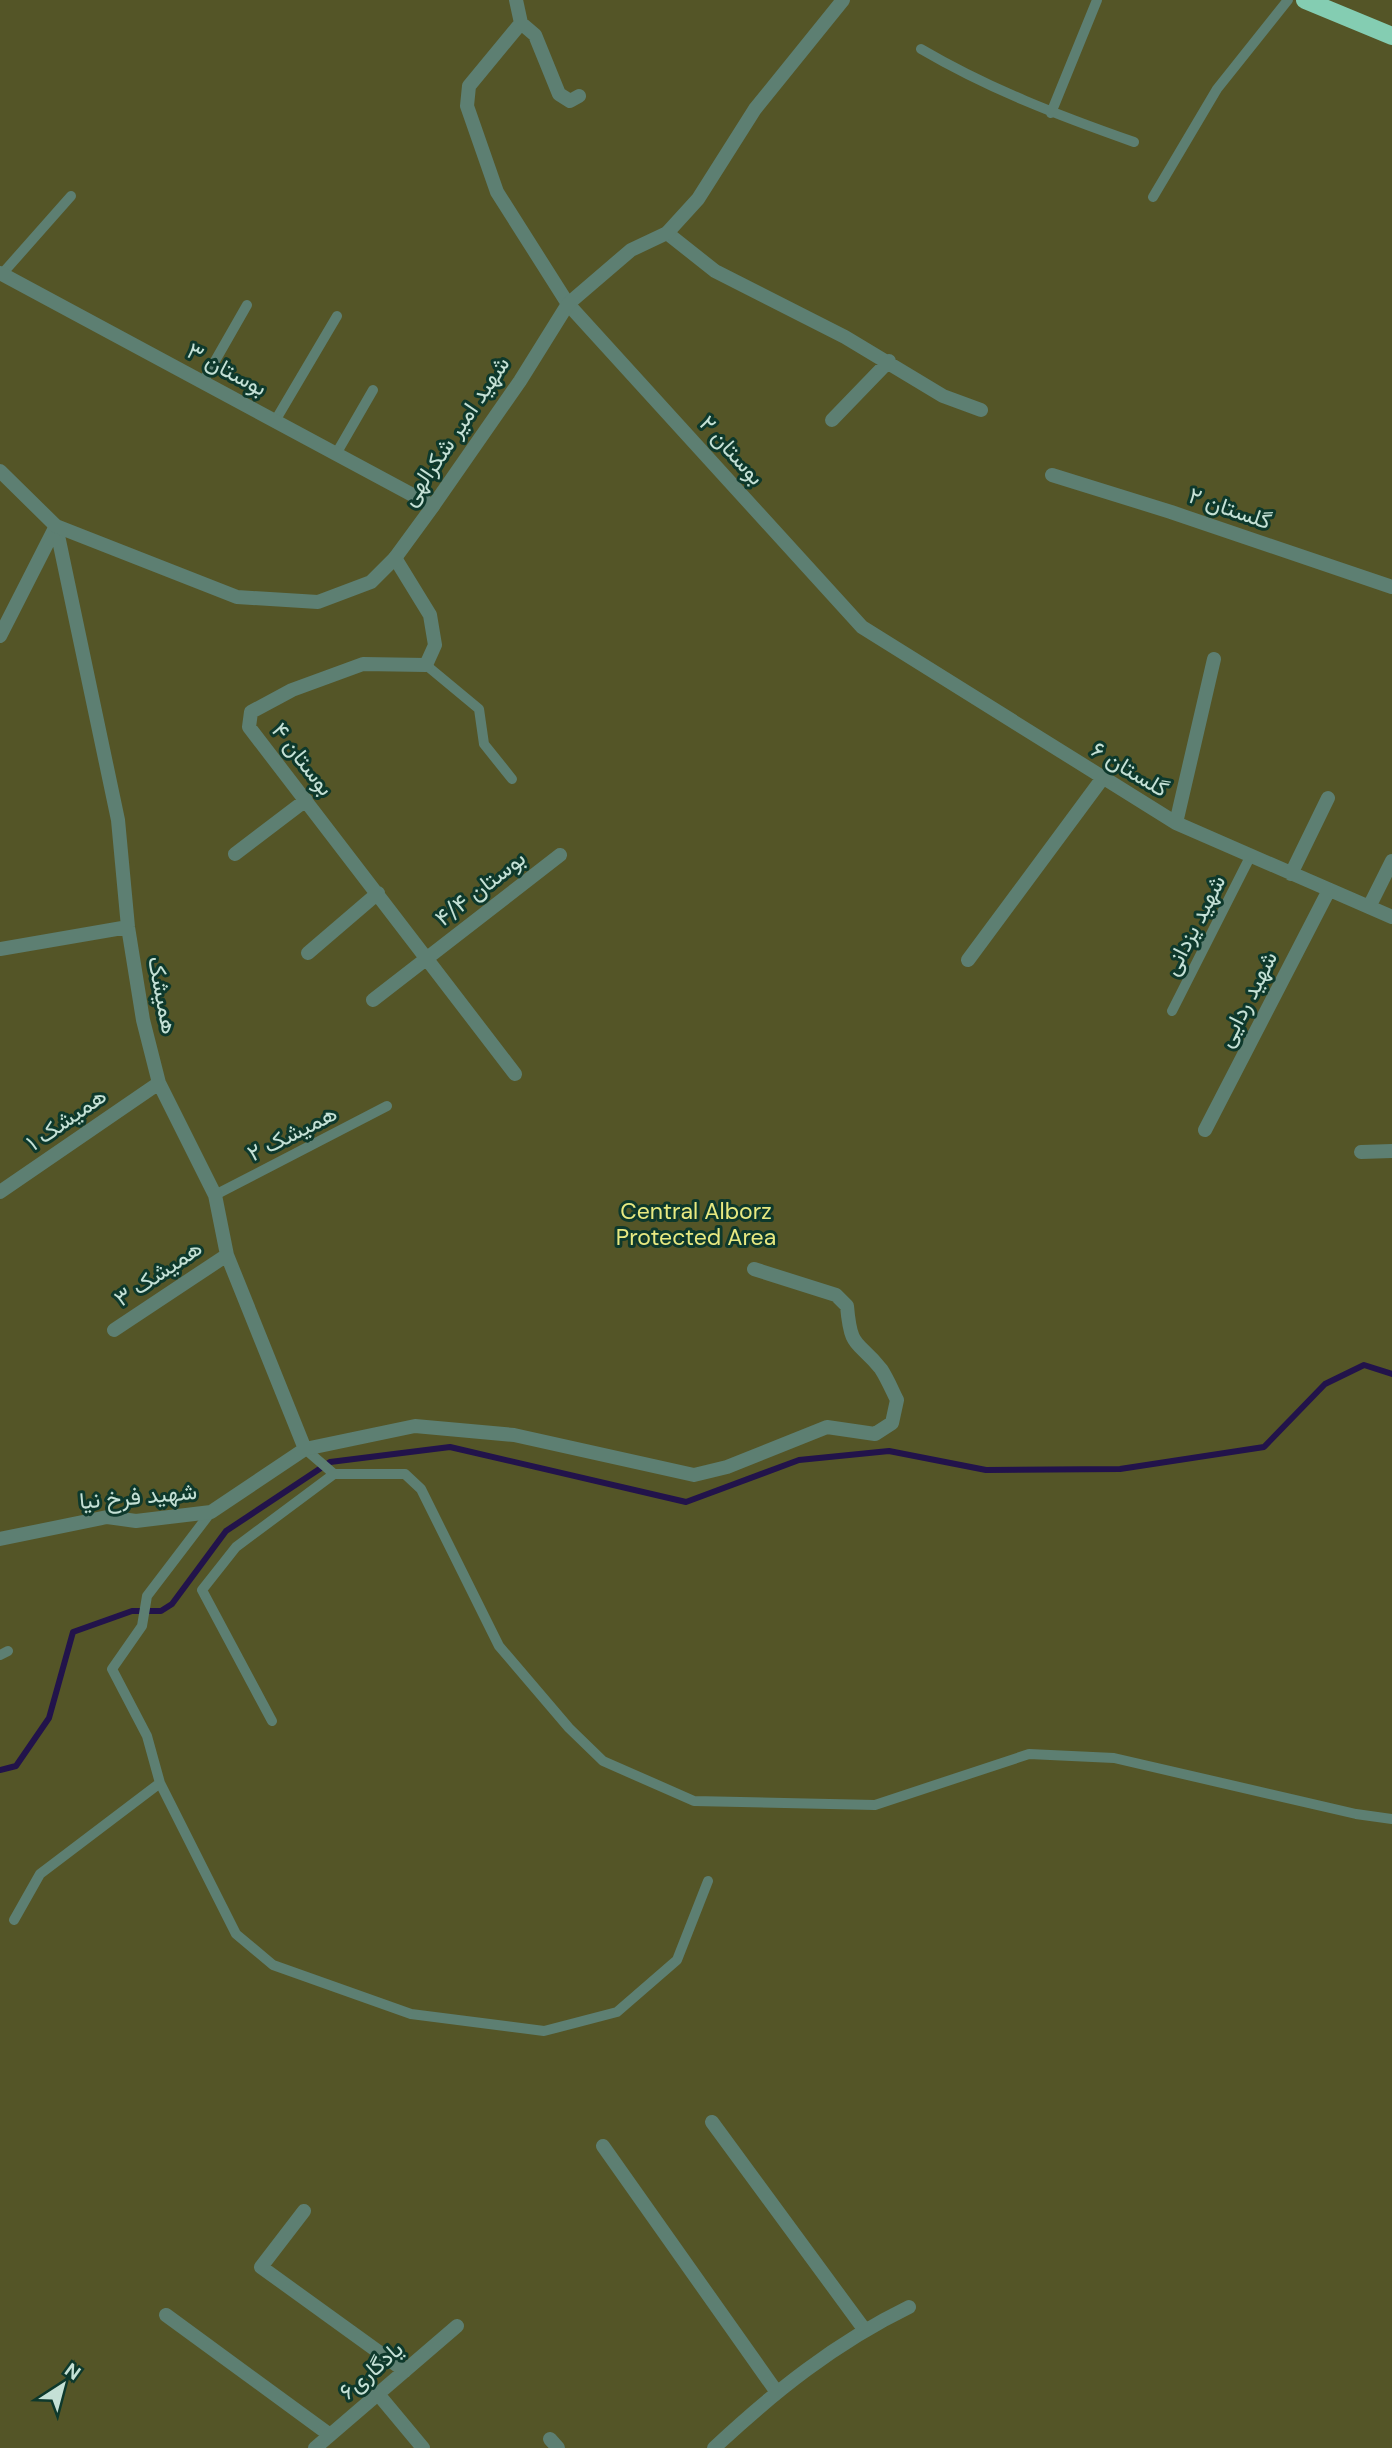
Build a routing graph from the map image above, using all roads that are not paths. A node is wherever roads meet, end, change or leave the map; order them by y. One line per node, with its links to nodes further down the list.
1 (516, 0): 6 (street)
2 (843, 0): 14 (street, شهید امیر شکرالهی)
3 (1097, 0): 10 (lane)
4 (1288, 0): 13 (lane)
5 (1305, 0): 7 (main road)
6 (521, 23): 9 (street); 16 (street, بوستان ۲)
7 (1392, 36)
8 (921, 49): 10 (lane)
9 (579, 96)
10 (1051, 113): 11 (lane)
11 (1134, 142)
12 (71, 196): 15 (lane)
13 (1153, 197)
14 (667, 233): 16 (street, شهید امیر شکرالهی); 19 (street)
15 (1, 273): 20 (street, بوستان ۳)
16 (568, 303): 28 (street, شهید امیر شکرالهی); 32 (street, بوستان ۲)
17 (247, 305): 20 (lane)
18 (337, 316): 23 (lane)
19 (889, 361): 22 (street); 24 (street)
20 (203, 382): 23 (street, بوستان ۳)
21 (373, 390): 25 (lane)
22 (981, 410)
23 (275, 421): 25 (street, بوستان ۳)
24 (832, 421)
25 (336, 454): 28 (street, بوستان ۳)
26 (0, 471): 29 (street, شهید امیر شکرالهی)
27 (1052, 475): 31 (street, گلستان ۲)
28 (433, 506): 30 (street, شهید امیر شکرالهی)
29 (56, 526): 30 (street, شهید امیر شکرالهی); 33 (street); 50 (street, همیشک)
30 (395, 558): 35 (street)
31 (1392, 587)
32 (862, 627): 37 (street, گلستان ۶)
33 (0, 636)
34 (1214, 659): 40 (street)
35 (426, 665): 36 (lane); 39 (street, بوستان ۴)
36 (512, 779)
37 (1102, 779): 40 (street, گلستان ۶); 54 (street)
38 (1328, 798): 45 (street)
39 (306, 800): 41 (street); 47 (street, بوستان ۴)
40 (1176, 823): 43 (street, گلستان ۶)
41 (235, 854)
42 (560, 855): 53 (street, بوستان ۴/۴)
43 (1250, 857): 45 (street, گلستان ۶); 56 (lane, شهید یزدانی)
44 (1392, 861): 48 (street)
45 (1291, 874): 46 (street, گلستان ۶)
46 (1329, 890): 48 (street, گلستان ۶); 60 (street, شهید ردایی)
47 (379, 893): 52 (street); 53 (street, بوستان ۴)
48 (1369, 907): 49 (street, گلستان ۶)
49 (1392, 917)
50 (128, 927): 51 (street); 58 (street, همیشک)
51 (0, 949)
52 (308, 953)
53 (427, 957): 55 (street, بوستان ۴/۴); 57 (street, بوستان ۴)
54 (968, 960)
55 (373, 1000)
56 (1172, 1011)
57 (515, 1074)
58 (159, 1083): 63 (street, همیشک ۱); 64 (street, همیشک)
59 (387, 1106): 64 (lane, همیشک ۲)
60 (1205, 1129)
61 (1392, 1152): 62 (street)
62 (1361, 1153)
63 (0, 1192)
64 (215, 1195): 65 (street, همیشک)
65 (227, 1255): 67 (street, همیشک ۳); 68 (street, همیشک)
66 (754, 1269): 68 (street)
67 (114, 1330)
68 (309, 1453): 69 (lane); 70 (street, شهید فرخ نیا)
69 (334, 1474): 72 (lane); 74 (lane)
70 (211, 1513): 71 (street, شهید فرخ نیا); 73 (lane)
71 (0, 1539)
72 (272, 1721)
73 (160, 1783): 75 (lane); 76 (lane)
74 (1392, 1819)
75 (708, 1881)
76 (14, 1920)
77 (712, 2122): 83 (street)
78 (603, 2146): 85 (street)
79 (304, 2211): 84 (street)
80 (909, 2307): 83 (street)
81 (166, 2315): 87 (street)
82 (457, 2326): 84 (street, یادگاری۶)
83 (864, 2329): 85 (street)
84 (405, 2371): 86 (street, یادگاری۶)
85 (776, 2391): 90 (street)
86 (378, 2394): 87 (street, یادگاری۶); 89 (street)
87 (330, 2435): 88 (street, یادگاری۶)
88 (315, 2448)
89 (422, 2448)
90 (714, 2448)

